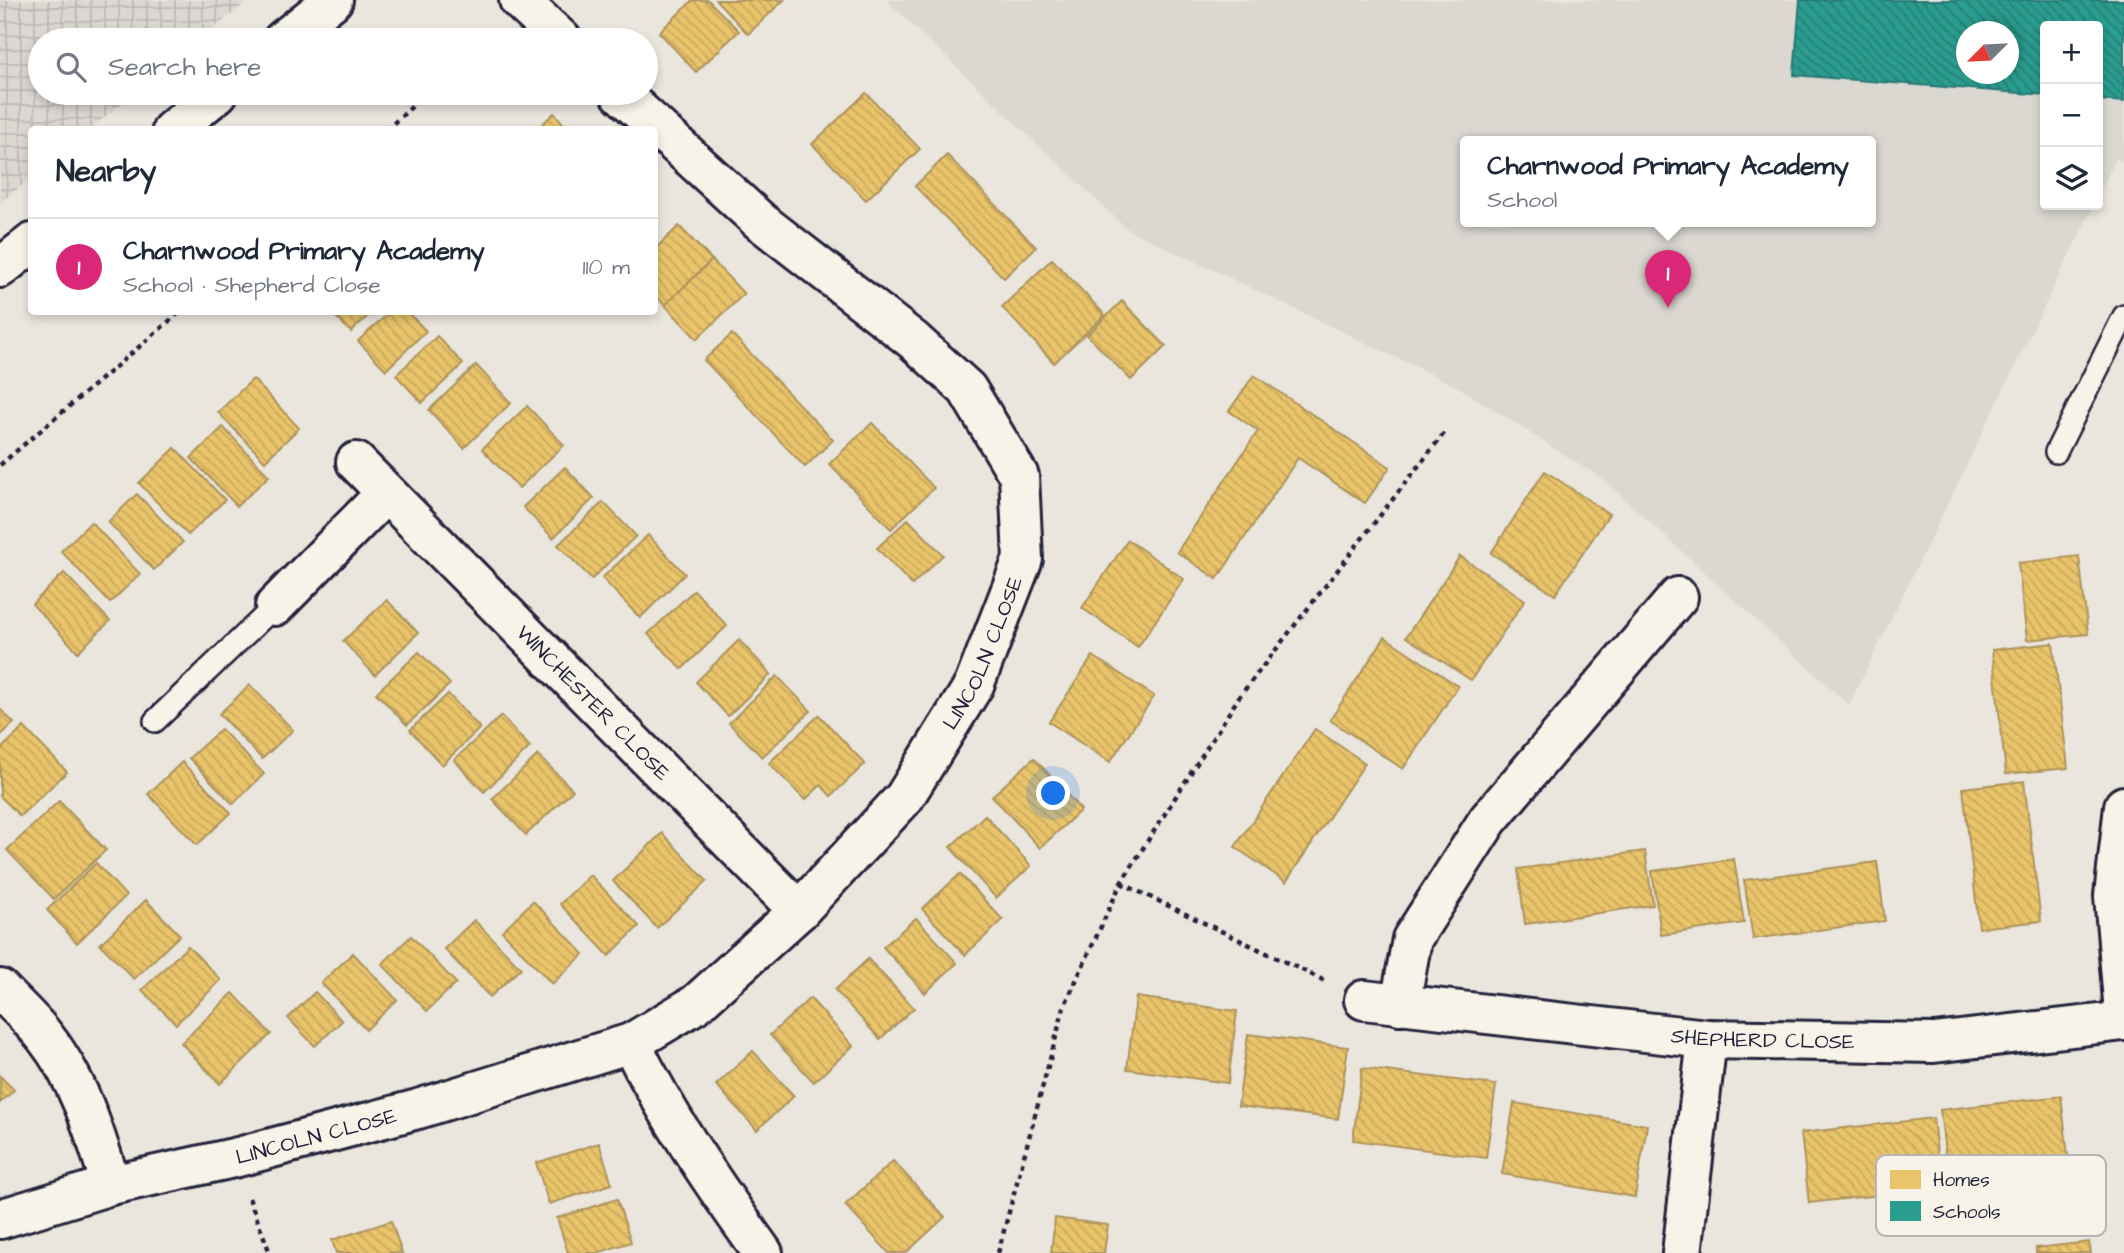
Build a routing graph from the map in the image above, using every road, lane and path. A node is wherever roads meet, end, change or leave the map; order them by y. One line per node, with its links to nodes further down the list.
1 (333, 0): 3 (main road)
2 (519, 0): 4 (main road)
3 (298, 28)
4 (549, 28)
5 (203, 105): 8 (main road)
6 (414, 105): 9 (path)
7 (633, 105): 10 (main road, LINCOLN CLOSE)
8 (177, 126)
9 (390, 126)
10 (656, 126)
11 (658, 128): 26 (main road, LINCOLN CLOSE)
12 (28, 246): 13 (main road)
13 (0, 268)
14 (176, 315): 19 (path)
15 (2124, 316): 17 (lane)
16 (1445, 432): 25 (path)
17 (2056, 452)
18 (356, 462): 20 (main road, WINCHESTER CLOSE)
19 (0, 465)
20 (386, 493): 22 (main road); 26 (main road, WINCHESTER CLOSE)
21 (1678, 597): 28 (main road)
22 (275, 606): 23 (lane)
23 (155, 722)
24 (2124, 806): 29 (main road)
25 (1121, 883): 28 (path); 38 (path)
26 (799, 911): 32 (main road, LINCOLN CLOSE)
27 (0, 989): 34 (main road)
28 (1382, 1002): 31 (main road, SHEPHERD CLOSE)
29 (2124, 1013)
30 (2124, 1021): 31 (main road, SHEPHERD CLOSE)
31 (1707, 1040): 39 (main road)
32 (631, 1043): 33 (main road, LINCOLN CLOSE); 37 (main road)
33 (238, 1157): 34 (main road, LINCOLN CLOSE); 36 (path)
34 (111, 1185): 35 (main road, LINCOLN CLOSE)
35 (0, 1219)
36 (270, 1253)
37 (763, 1253)
38 (998, 1253)
39 (1682, 1253)

